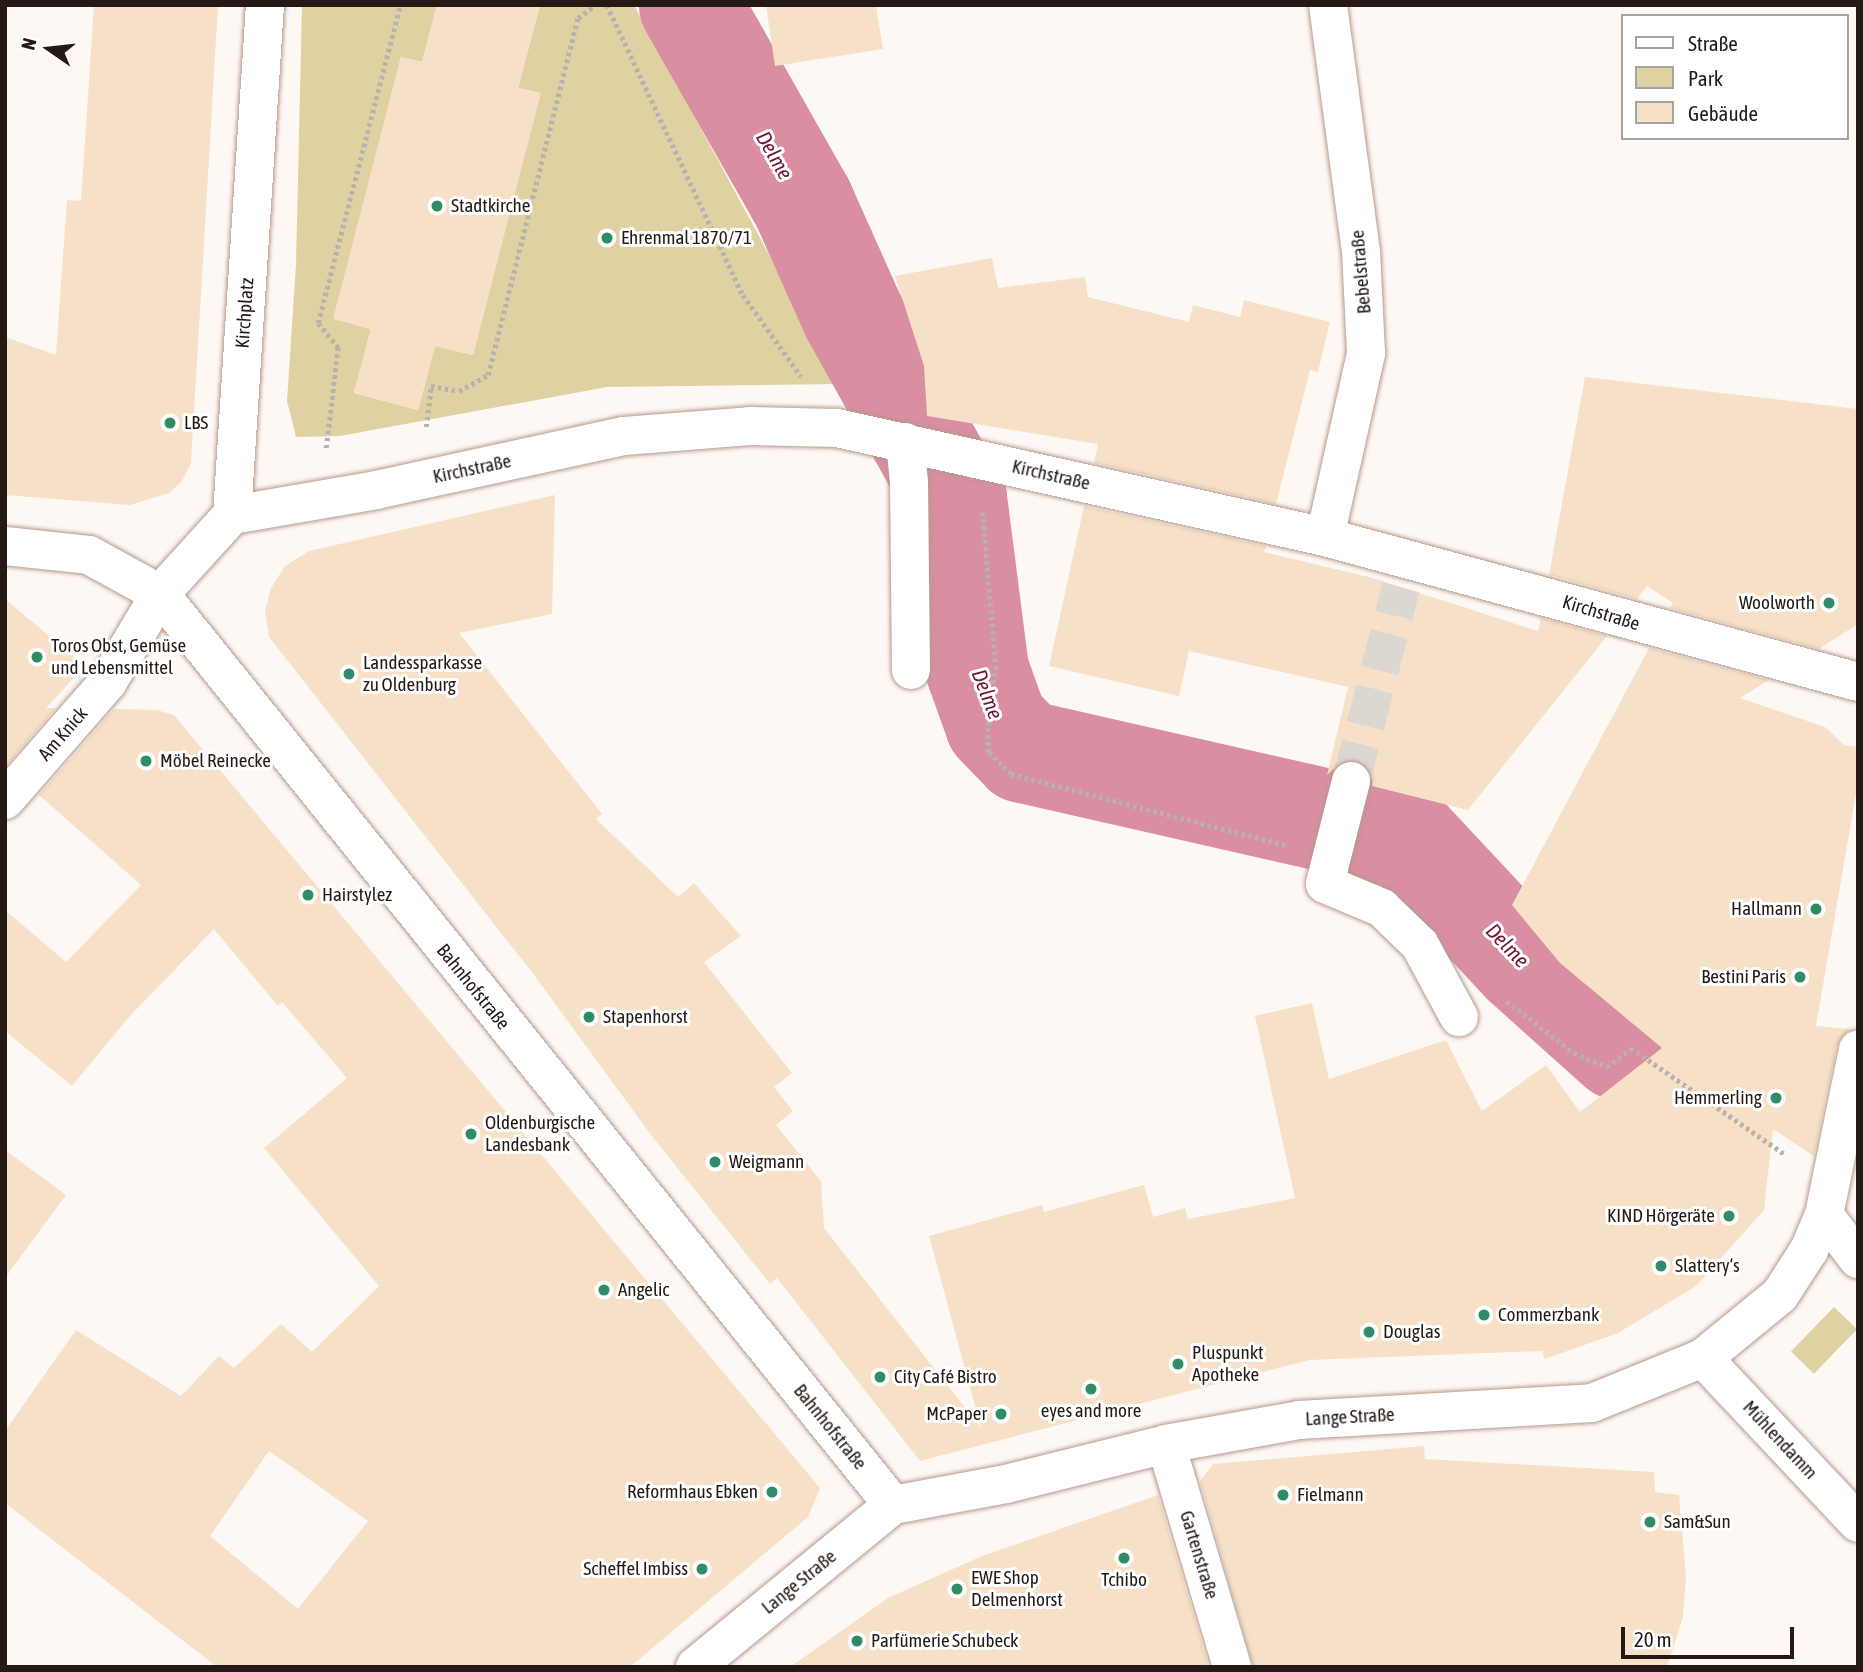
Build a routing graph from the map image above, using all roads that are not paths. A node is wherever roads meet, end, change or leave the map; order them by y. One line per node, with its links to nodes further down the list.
1 (265, 5): 4 (street, Kirchplatz)
2 (1328, 5): 5 (street, Bebelstraße)
3 (905, 442): 4 (street, Kirchstraße); 5 (street, Kirchstraße); 8 (street)
4 (232, 515): 7 (street)
5 (1325, 537): 9 (street, Kirchstraße)
6 (5, 546): 7 (street, Bahnhofstraße)
7 (160, 594): 11 (street, Am Knick); 18 (street, Bahnhofstraße)
8 (911, 670)
9 (1858, 682)
10 (1351, 784): 12 (street)
11 (5, 800)
12 (1460, 1017)
13 (1858, 1049): 14 (street, Lange Straße)
14 (1824, 1215): 15 (street); 16 (street, Lange Straße)
15 (1858, 1259)
16 (1703, 1358): 17 (street, Lange Straße); 19 (street, Mühlendamm)
17 (1166, 1444): 18 (street, Lange Straße); 21 (street, Gartenstraße)
18 (893, 1505): 20 (street, Lange Straße)
19 (1858, 1522)
20 (695, 1667)
21 (1232, 1667)

